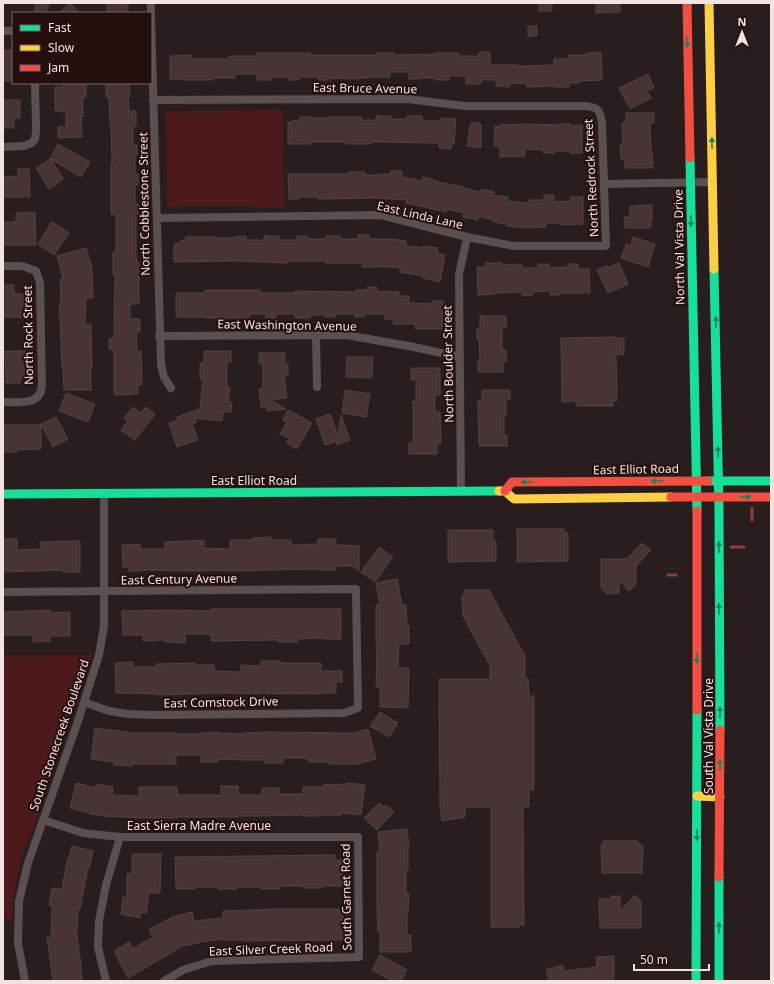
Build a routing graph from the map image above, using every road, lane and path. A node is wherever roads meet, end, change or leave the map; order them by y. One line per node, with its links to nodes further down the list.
1 (687, 3): 8 (main road, North Val Vista Drive, one-way to 8)
2 (709, 3): 9 (main road, one-way to 2)
3 (152, 58): 5 (street, North Cobblestone Street)
4 (36, 84): 7 (street)
5 (153, 100): 6 (street, East Bruce Avenue); 11 (street, North Cobblestone Street)
6 (598, 110): 10 (street, North Redrock Street)
7 (3, 148)
8 (690, 182): 9 (street); 10 (street); 21 (main road, North Val Vista Drive, one-way to 21)
9 (713, 182): 22 (main road, one-way to 9)
10 (604, 184): 13 (street, North Redrock Street)
11 (157, 218): 12 (street, East Linda Lane); 15 (street, North Cobblestone Street)
12 (467, 237): 13 (street, East Linda Lane); 17 (street, North Boulder Street)
13 (606, 246)
14 (3, 266): 20 (street, North Rock Street)
15 (159, 336): 16 (street, East Washington Avenue); 19 (street, North Cobblestone Street)
16 (316, 336): 17 (street, East Washington Avenue); 18 (street)
17 (460, 357): 25 (street, North Boulder Street)
18 (317, 387)
19 (171, 388)
20 (3, 402)
21 (696, 481): 22 (main road, East Elliot Road); 24 (main road, East Elliot Road, one-way to 24); 29 (main road, North Val Vista Drive)
22 (719, 481): 23 (main road, East Elliot Road); 30 (main road)
23 (771, 481)
24 (610, 482): 26 (main road, East Elliot Road, one-way to 26); 32 (main road)
25 (461, 491): 26 (main road, East Elliot Road); 28 (main road, East Elliot Road)
26 (505, 491): 32 (main road, East Elliot Road)
27 (3, 494): 28 (main road, East Elliot Road)
28 (104, 494): 33 (street, South Stonecreek Boulevard)
29 (697, 494): 30 (main road, East Elliot Road); 32 (main road, East Elliot Road); 37 (main road, South Val Vista Drive, one-way to 37)
30 (719, 494): 31 (main road, East Elliot Road, one-way to 31); 38 (main road, South Val Vista Drive, one-way to 30)
31 (771, 497)
32 (569, 498)
33 (104, 591): 34 (street, East Century Avenue); 35 (street, South Stonecreek Boulevard); 36 (street, East Century Avenue)
34 (3, 592)
35 (84, 702): 36 (street, East Comstock Drive); 39 (street, South Stonecreek Boulevard)
36 (358, 708)
37 (697, 796): 38 (main road); 46 (main road, South Val Vista Drive, one-way to 46)
38 (720, 797): 47 (main road, South Val Vista Drive, one-way to 38)
39 (43, 820): 40 (street, East Sierra Madre Avenue); 43 (street, South Stonecreek Boulevard)
40 (120, 837): 41 (street, East Sierra Madre Avenue); 44 (street)
41 (358, 837): 42 (street, South Garnet Road)
42 (359, 957): 45 (street, East Silver Creek Road)
43 (25, 981)
44 (106, 981)
45 (164, 981)
46 (696, 981)
47 (719, 981)

